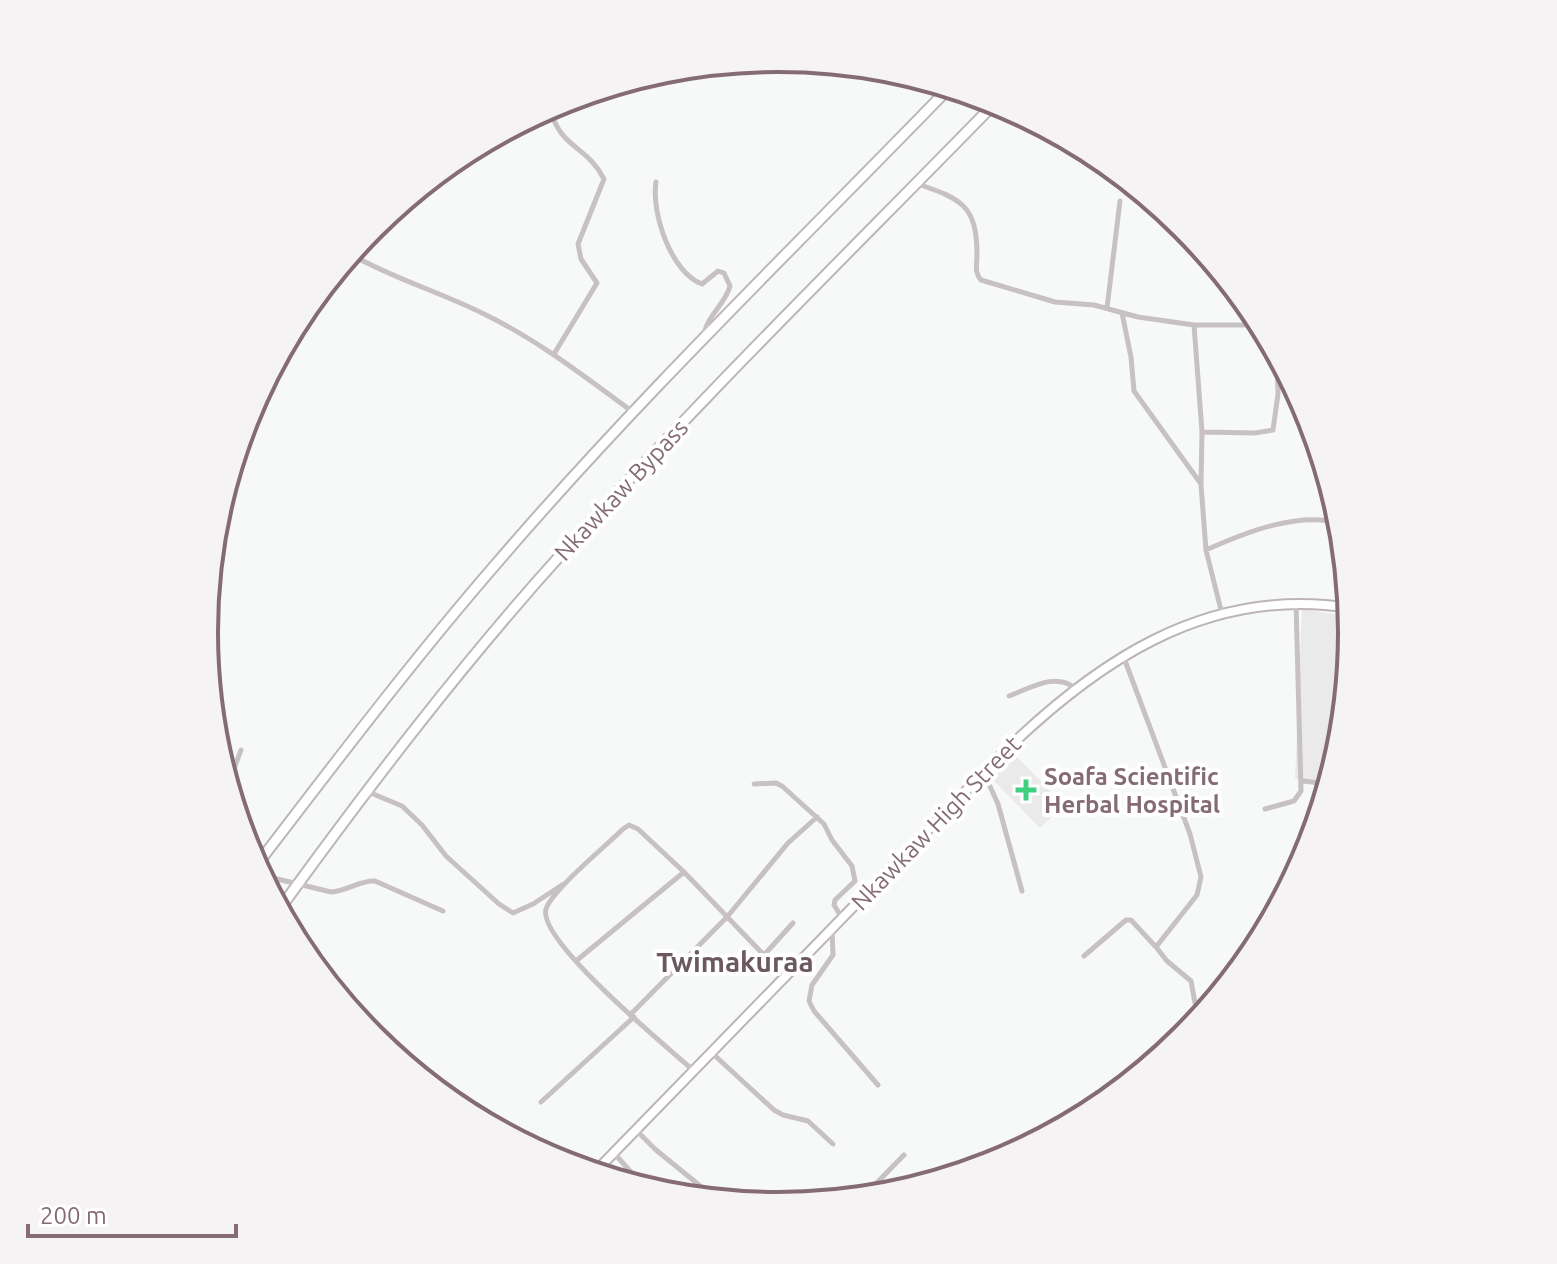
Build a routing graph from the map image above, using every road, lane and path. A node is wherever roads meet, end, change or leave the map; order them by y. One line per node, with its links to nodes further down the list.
1 (941, 96): 12 (highway, Nkawkaw Bypass)
2 (986, 112): 5 (highway, Nkawkaw Bypass)
3 (554, 120): 13 (street)
4 (656, 182): 12 (street)
5 (917, 183): 8 (street); 32 (highway, Nkawkaw Bypass)
6 (1120, 201): 8 (street)
7 (360, 260): 13 (street)
8 (1107, 308): 9 (street)
9 (1121, 312): 10 (street); 17 (street)
10 (1194, 325): 11 (street); 16 (street)
11 (1246, 325)
12 (703, 341): 15 (highway, Nkawkaw Bypass)
13 (554, 354): 15 (street)
14 (1278, 378): 16 (street)
15 (634, 412): 35 (highway, Nkawkaw Bypass)
16 (1202, 432): 17 (street)
17 (1201, 485): 19 (street)
18 (1328, 523): 19 (street)
19 (1206, 550): 22 (street)
20 (1296, 603): 21 (main road, Nkawkaw High Street); 22 (main road, Nkawkaw High Street); 29 (street)
21 (1337, 607)
22 (1222, 614): 23 (main road, Nkawkaw High Street)
23 (1124, 657): 24 (main road, Nkawkaw High Street); 47 (street)
24 (1075, 688): 25 (street); 28 (main road, Nkawkaw High Street)
25 (1009, 696)
26 (241, 750): 27 (street)
27 (235, 766)
28 (984, 773): 40 (street); 44 (main road, Nkawkaw High Street)
29 (1303, 781): 30 (street); 33 (street)
30 (1317, 783)
31 (754, 784): 34 (street)
32 (365, 791): 38 (street); 39 (highway, Nkawkaw Bypass)
33 (1265, 809)
34 (817, 817): 43 (street); 44 (street)
35 (265, 855)
36 (684, 872): 38 (street); 43 (street); 50 (street)
37 (275, 878): 39 (street)
38 (572, 878): 50 (street)
39 (299, 882): 41 (highway, Nkawkaw Bypass); 42 (street)
40 (1022, 891)
41 (287, 899)
42 (443, 911)
43 (727, 917): 48 (street); 53 (street)
44 (843, 919): 46 (main road, Nkawkaw High Street)
45 (793, 923): 48 (street)
46 (832, 930): 51 (main road, Nkawkaw High Street); 56 (street)
47 (1156, 947): 49 (street); 52 (street)
48 (764, 955): 51 (street)
49 (1084, 956)
50 (576, 961): 53 (street)
51 (784, 976): 54 (main road, Nkawkaw High Street)
52 (1195, 1003)
53 (632, 1016): 55 (street); 57 (street)
54 (711, 1053): 55 (main road, Nkawkaw High Street); 59 (street)
55 (693, 1070): 58 (main road, Nkawkaw High Street)
56 (878, 1085)
57 (541, 1102)
58 (635, 1129): 60 (main road, Nkawkaw High Street); 65 (street)
59 (833, 1144)
60 (614, 1152): 62 (main road, Nkawkaw High Street); 63 (street)
61 (904, 1155): 64 (street)
62 (603, 1164)
63 (631, 1172)
64 (877, 1183)
65 (701, 1186)

